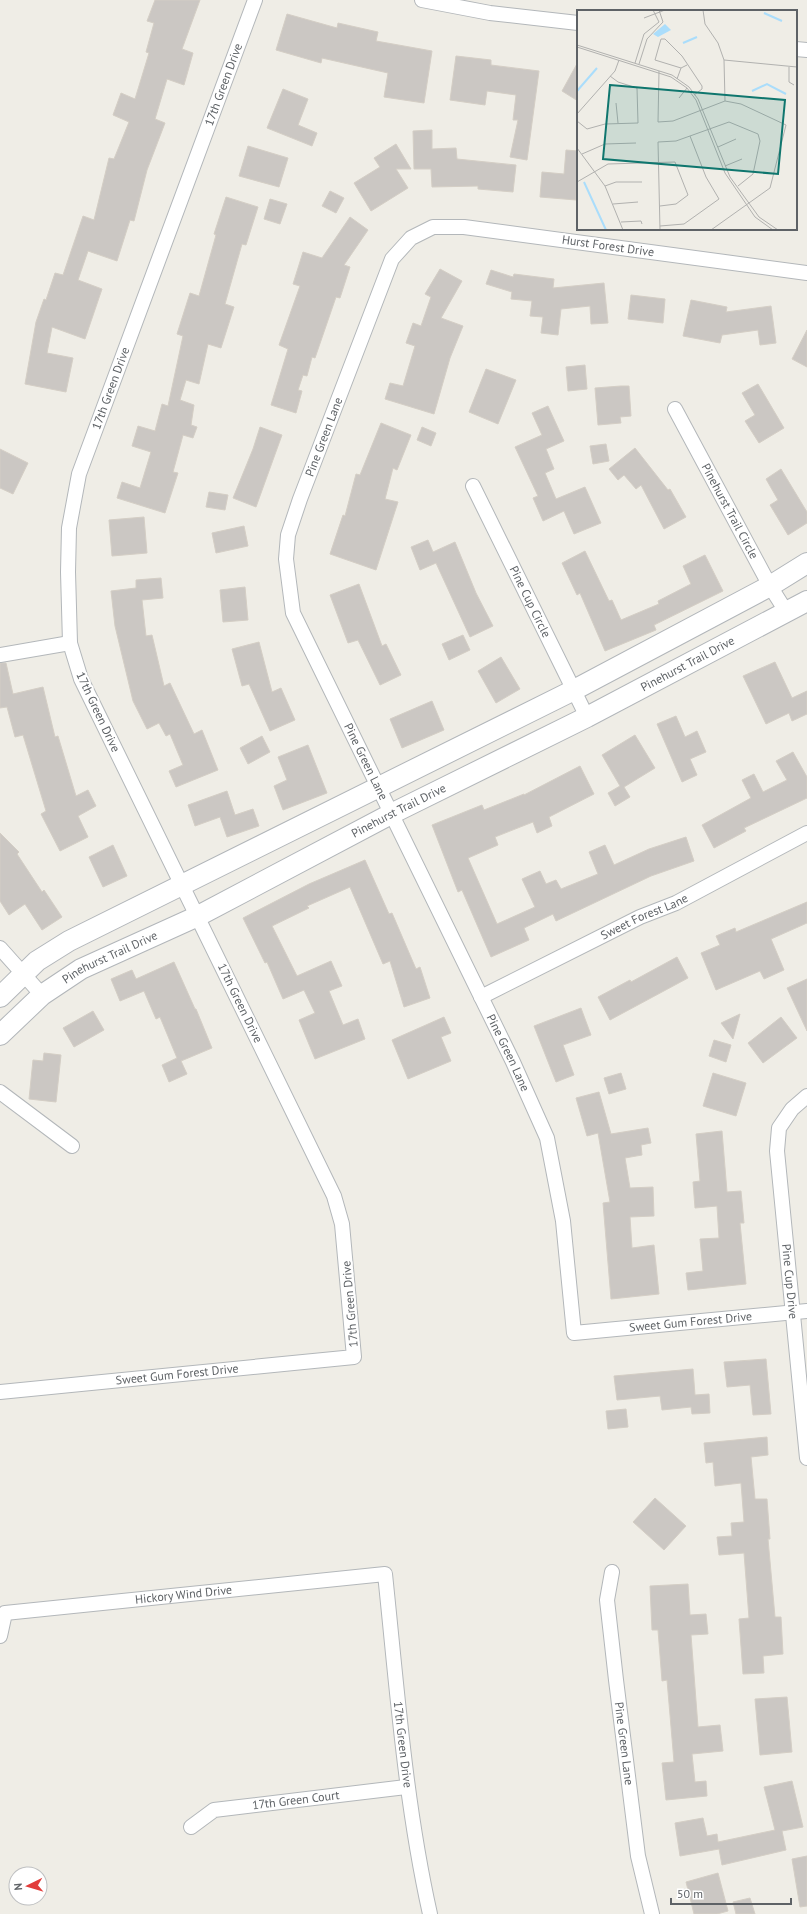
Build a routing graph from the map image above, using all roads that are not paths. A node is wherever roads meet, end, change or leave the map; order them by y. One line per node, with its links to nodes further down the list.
1 (255, 0): 14 (street, 17th Green Drive)
2 (422, 0): 3 (street)
3 (577, 23)
4 (797, 49): 5 (street)
5 (807, 50)
6 (411, 238): 7 (street, Hurst Forest Drive); 18 (street, Pine Green Lane)
7 (807, 273)
8 (675, 409): 11 (street, Pinehurst Trail Circle)
9 (474, 486): 16 (street, Pine Cup Circle)
10 (807, 563): 11 (street)
11 (770, 586): 13 (street, Pinehurst Trail Circle); 16 (street)
12 (807, 601): 13 (street, Pinehurst Trail Drive)
13 (787, 613): 17 (street, Pinehurst Trail Drive)
14 (70, 644): 15 (street); 21 (street, 17th Green Drive)
15 (0, 655)
16 (574, 690): 17 (street, Pine Cup Circle); 18 (street)
17 (587, 716): 19 (street, Pinehurst Trail Drive)
18 (378, 787): 19 (street, Pine Green Lane); 21 (street)
19 (391, 814): 22 (street, Pinehurst Trail Drive); 27 (street, Pine Green Lane)
20 (807, 833): 27 (street, Sweet Forest Lane)
21 (181, 885): 22 (street, 17th Green Drive); 24 (street)
22 (198, 916): 25 (street, Pinehurst Trail Drive); 35 (street, 17th Green Drive)
23 (0, 948): 24 (street)
24 (22, 975): 25 (street); 26 (street)
25 (42, 994): 28 (street, Pinehurst Trail Drive)
26 (0, 997)
27 (481, 997): 34 (street, Pine Green Lane)
28 (0, 1035)
29 (0, 1092): 31 (street)
30 (807, 1096): 33 (street, Pine Cup Drive)
31 (72, 1146)
32 (807, 1311): 33 (street, Sweet Gum Forest Drive)
33 (791, 1313): 34 (street, Sweet Gum Forest Drive); 37 (street, Pine Cup Drive)
34 (574, 1333)
35 (354, 1357): 36 (street, Sweet Gum Forest Drive)
36 (0, 1392)
37 (807, 1458)
38 (612, 1572): 44 (street, Pine Green Lane)
39 (385, 1574): 40 (street, Hickory Wind Drive); 41 (street, 17th Green Drive)
40 (0, 1636)
41 (406, 1787): 42 (street, 17th Green Court); 43 (street, 17th Green Drive)
42 (191, 1827)
43 (430, 1914)
44 (652, 1914)

